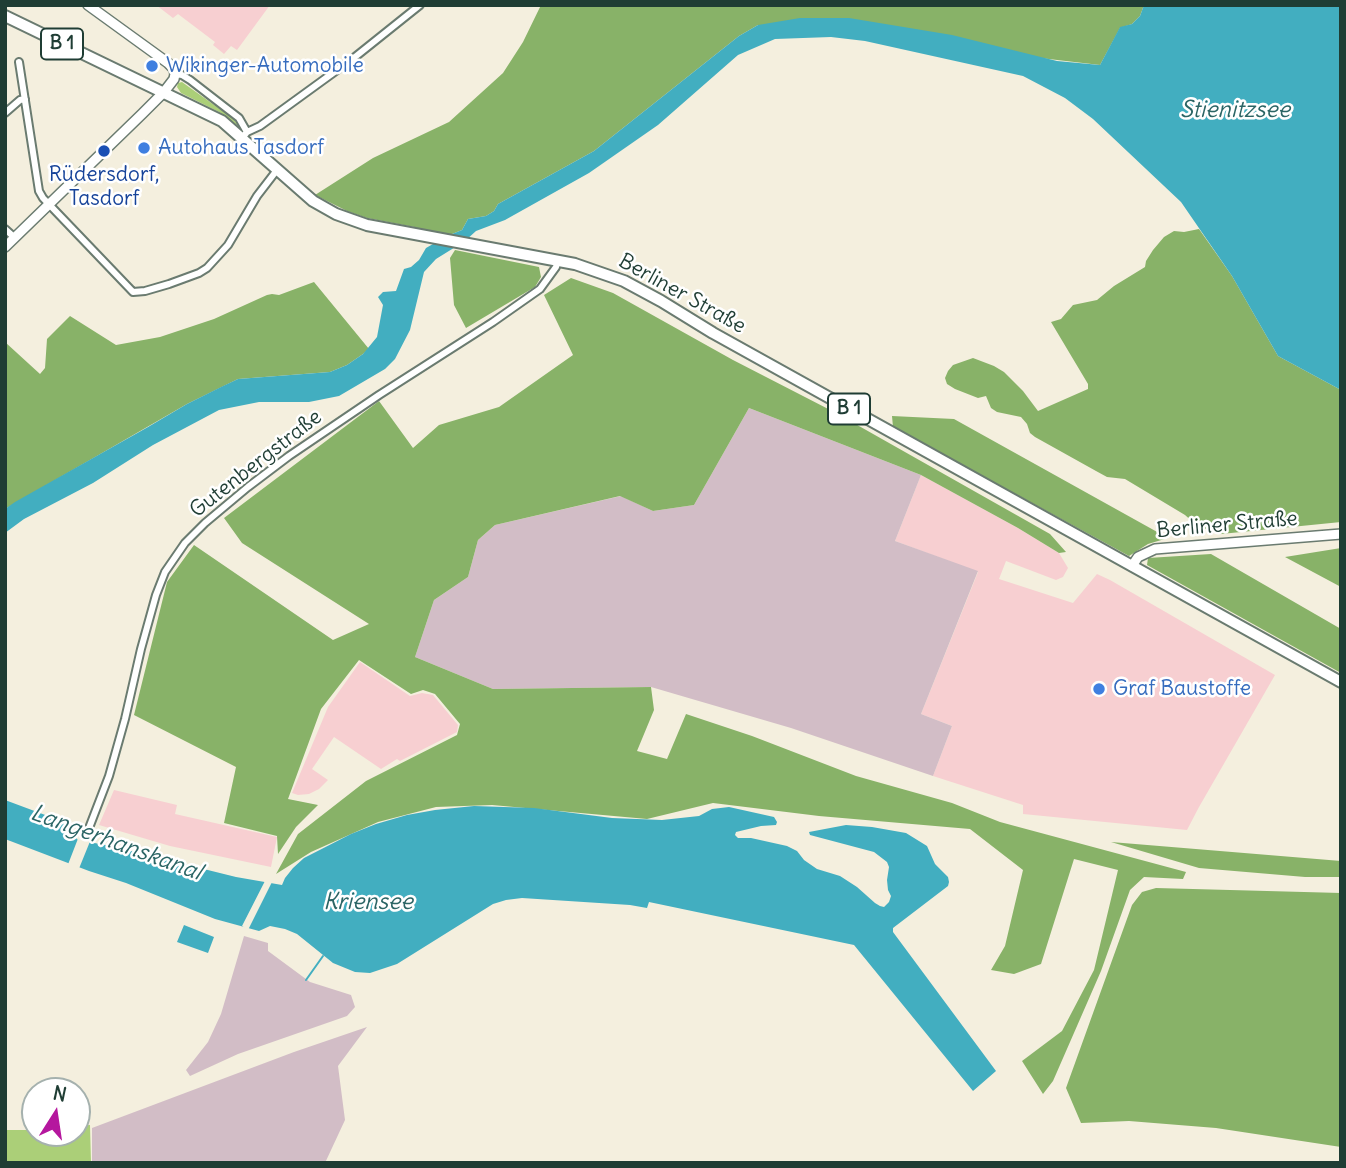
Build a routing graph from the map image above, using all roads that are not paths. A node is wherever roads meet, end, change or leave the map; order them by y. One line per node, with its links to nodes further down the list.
1 (88, 5): 5 (main road)
2 (420, 5): 9 (street)
3 (5, 16): 6 (main road, Berliner Straße / B 1)
4 (19, 62): 7 (street)
5 (175, 74): 6 (main road); 9 (street)
6 (164, 92): 9 (main road, Berliner Straße / B 1); 11 (main road)
7 (25, 99): 8 (street); 11 (street)
8 (5, 113)
9 (244, 135): 10 (main road, Berliner Straße / B 1)
10 (277, 170): 11 (street); 15 (main road, Berliner Straße / B 1)
11 (49, 205): 13 (main road)
12 (5, 229): 13 (street)
13 (15, 238): 14 (main road)
14 (5, 247)
15 (558, 260): 17 (main road, Berliner Straße / B 1); 19 (street, Gutenbergstraße)
16 (1341, 534): 17 (main road, Berliner Straße)
17 (1132, 566): 18 (main road, B 1)
18 (1341, 682)
19 (89, 828)

